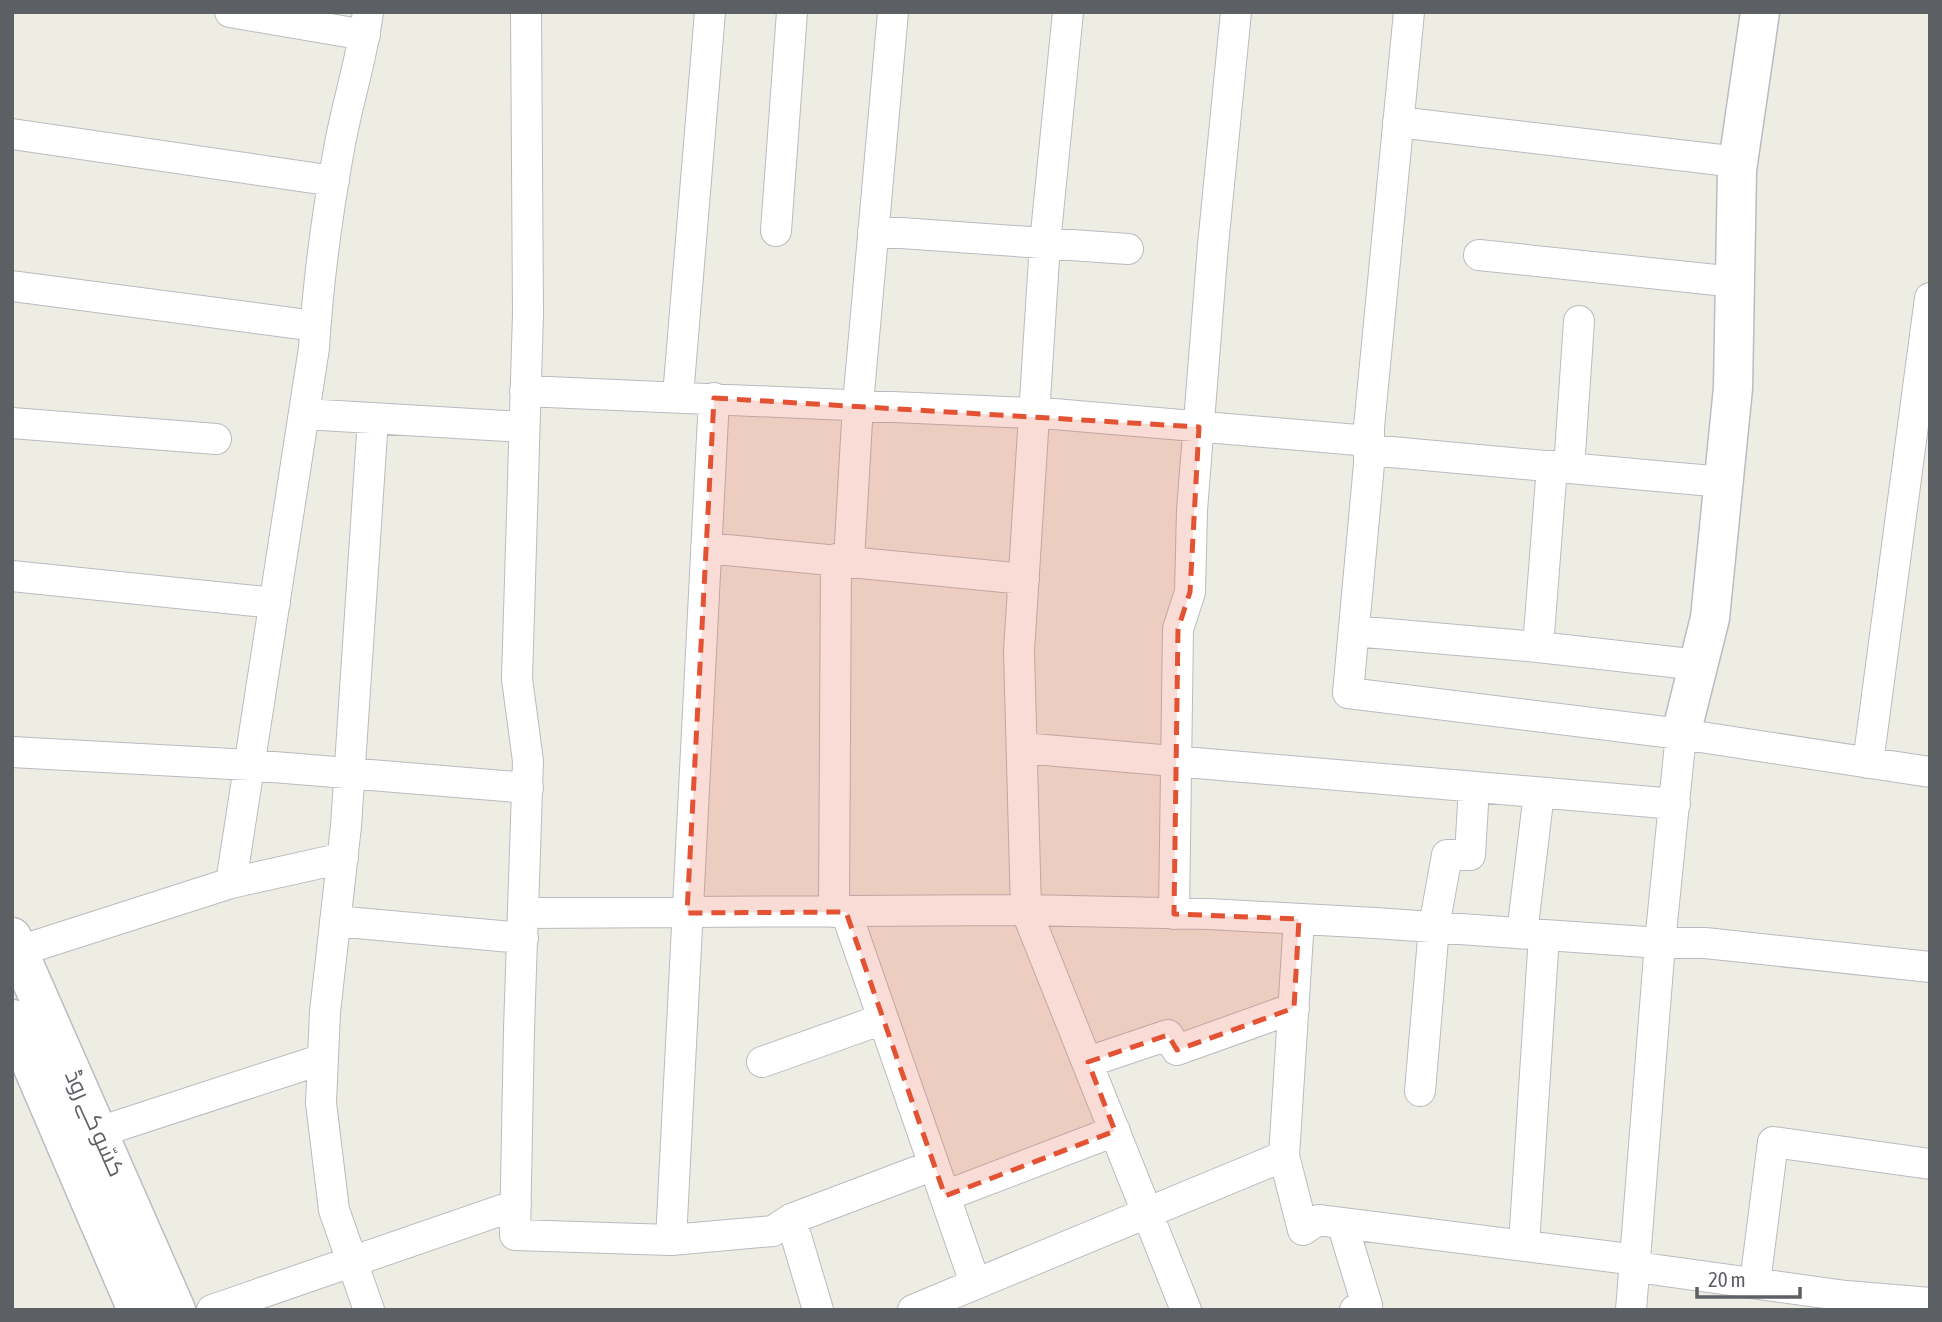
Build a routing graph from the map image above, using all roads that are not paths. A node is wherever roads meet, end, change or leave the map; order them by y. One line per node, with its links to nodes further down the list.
1 (230, 12): 10 (street)
2 (526, 12): 25 (street)
3 (710, 12): 26 (street)
4 (792, 12): 15 (street)
5 (893, 12): 16 (street)
6 (1068, 12): 17 (street)
7 (1236, 12): 34 (street)
8 (1409, 12): 11 (street)
9 (1760, 12): 13 (street)
10 (367, 24): 14 (street)
11 (1398, 122): 13 (street); 36 (street)
12 (12, 134): 14 (street)
13 (1738, 162): 20 (street)
14 (334, 181): 24 (street)
15 (776, 231)
16 (873, 231): 17 (street); 28 (street)
17 (1045, 243): 18 (street); 30 (street)
18 (1128, 249)
19 (1479, 255): 20 (street)
20 (1735, 282): 38 (street)
21 (12, 286): 24 (street)
22 (1930, 298): 51 (street)
23 (1580, 321): 37 (street)
24 (315, 326): 29 (street)
25 (525, 391): 26 (street); 33 (street)
26 (678, 396): 27 (street)
27 (714, 398): 28 (street); 39 (street)
28 (858, 404): 30 (street); 40 (street)
29 (304, 414): 31 (street); 43 (street)
30 (1035, 414): 34 (street); 42 (street)
31 (373, 418): 33 (street); 54 (street)
32 (12, 423): 35 (street)
33 (523, 427): 56 (street)
34 (1199, 427): 36 (street); 50 (street)
35 (216, 439)
36 (1369, 445): 37 (street); 44 (street)
37 (1560, 467): 38 (street); 45 (street)
38 (1723, 482): 46 (street)
39 (706, 548): 40 (street); 63 (street)
40 (843, 560): 42 (street); 62 (street)
41 (12, 576): 43 (street)
42 (1024, 579): 48 (street)
43 (275, 603): 52 (street)
44 (1354, 631): 45 (street); 47 (street)
45 (1538, 647): 46 (street)
46 (1699, 665): 47 (street)
47 (1681, 734): 51 (street); 58 (street)
48 (1022, 748): 50 (street); 61 (street)
49 (12, 752): 52 (street)
50 (1176, 761): 55 (street); 64 (street)
51 (1868, 763): 53 (street)
52 (250, 765): 54 (street); 60 (street)
53 (1930, 772)
54 (350, 774): 56 (street); 59 (street)
55 (1474, 787): 57 (street); 68 (street)
56 (527, 788): 67 (street)
57 (1539, 793): 58 (street); 69 (street)
58 (1675, 804): 70 (street)
59 (343, 858): 60 (street); 66 (street)
60 (231, 883): 71 (street)
61 (1026, 910): 62 (street); 64 (street); 78 (street)
62 (840, 912): 63 (street); 74 (street)
63 (687, 913): 67 (street); 90 (street)
64 (1174, 914): 65 (street)
65 (1299, 919): 68 (street); 73 (street)
66 (335, 921): 67 (street); 76 (street)
67 (523, 925): 86 (street)
68 (1434, 927): 69 (street); 79 (street)
69 (1533, 934): 70 (street); 91 (street)
70 (1660, 943): 72 (street); 93 (street)
71 (15, 944): 81 (street, کسّو کے روڈ)
72 (1930, 967)
73 (1294, 1008): 78 (street); 82 (street)
74 (883, 1019): 77 (street); 84 (street)
75 (13, 1024): 97 (street, کسّو کے روڈ)
76 (323, 1059): 81 (street); 92 (street)
77 (762, 1062)
78 (1088, 1062): 80 (street)
79 (1420, 1091)
80 (1115, 1131): 85 (street); 87 (street)
81 (99, 1132): 98 (street, کسّو کے روڈ)
82 (1284, 1156): 87 (street); 89 (street)
83 (1930, 1164): 94 (street)
84 (934, 1165): 85 (street); 88 (street)
85 (945, 1196): 95 (street)
86 (516, 1205): 90 (street); 92 (street)
87 (1148, 1212): 95 (street); 103 (street)
88 (792, 1219): 90 (street); 101 (street)
89 (1342, 1223): 91 (street); 104 (street)
90 (671, 1240)
91 (1524, 1244): 93 (street)
92 (352, 1263): 99 (street); 100 (street)
93 (1636, 1264): 94 (street); 105 (street)
94 (1755, 1283): 96 (street)
95 (966, 1294): 102 (street)
96 (1930, 1303)
97 (137, 1310)
98 (176, 1310)
99 (212, 1310)
100 (369, 1310)
101 (818, 1310)
102 (913, 1310)
103 (1186, 1310)
104 (1355, 1310)
105 (1631, 1310)

